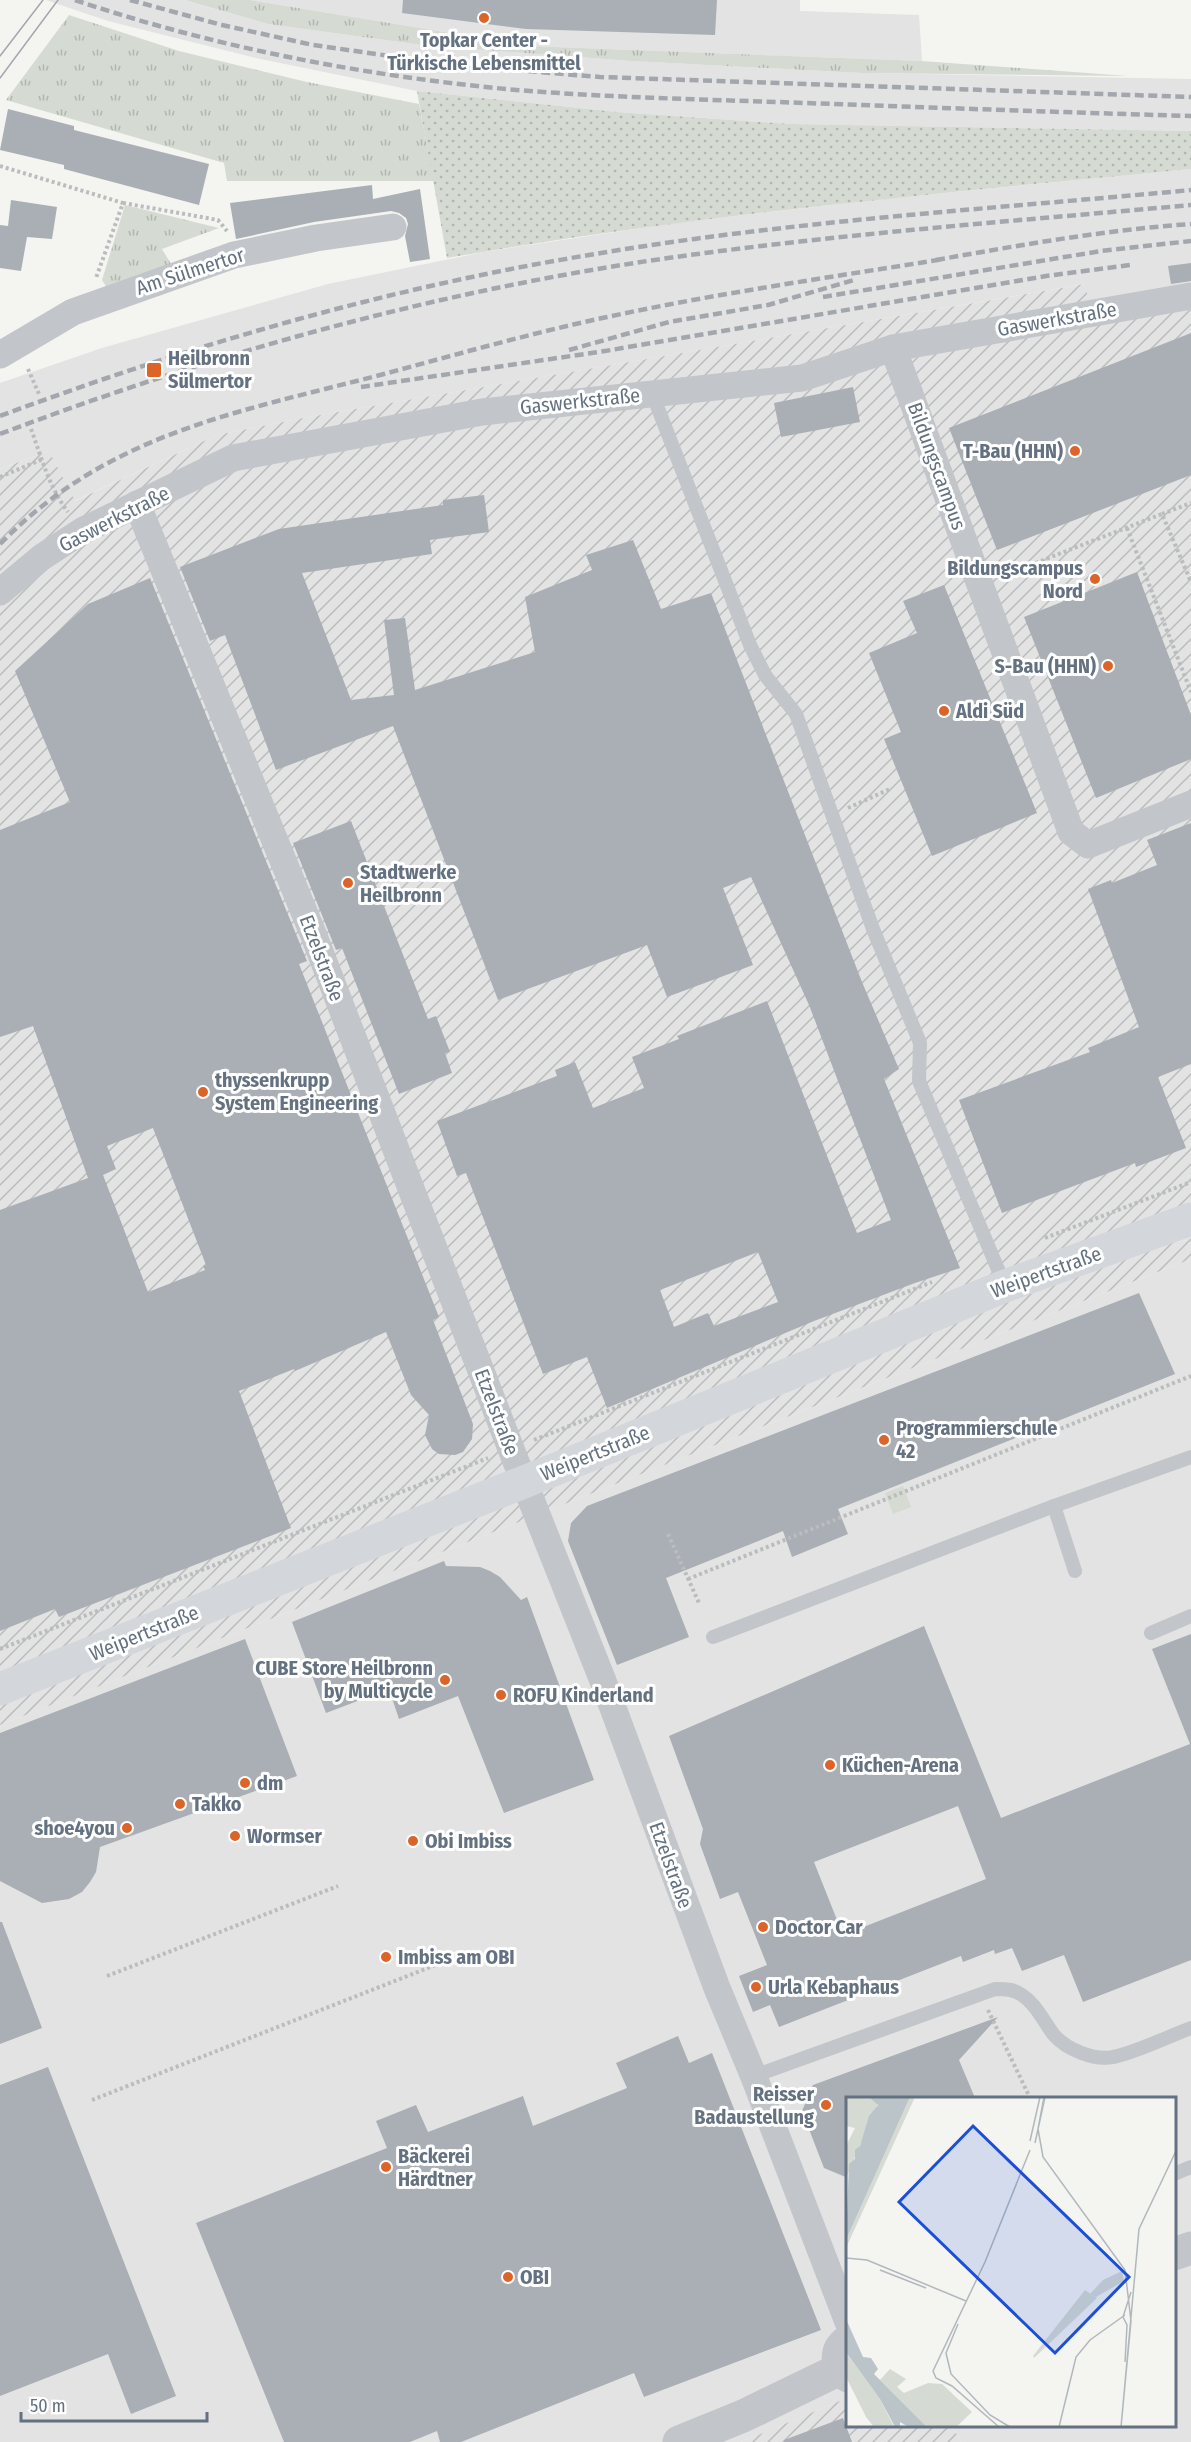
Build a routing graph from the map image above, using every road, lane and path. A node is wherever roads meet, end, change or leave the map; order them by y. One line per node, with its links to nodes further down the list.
1 (0, 166): 2 (path)
2 (123, 203): 4 (path); 6 (path)
3 (393, 227): 4 (street, Am Sülmertor)
4 (234, 255): 6 (street, Am Sülmertor)
5 (1191, 296): 7 (street, Gaswerkstraße)
6 (86, 307): 8 (street, Am Sülmertor)
7 (893, 348): 9 (street, Gaswerkstraße); 19 (street, Bildungscampus)
8 (0, 355)
9 (652, 393): 15 (street, Gaswerkstraße); 24 (lane)
10 (31, 429): 11 (path)
11 (43, 459): 12 (path); 13 (path)
12 (0, 477)
13 (55, 495)
14 (1191, 503): 16 (path)
15 (137, 504): 20 (street, Gaswerkstraße); 31 (street, Etzelstraße)
16 (1162, 514): 17 (path); 18 (path)
17 (1127, 528): 19 (path); 21 (path)
18 (1191, 582)
19 (980, 584): 23 (street, Bildungscampus)
20 (1, 587)
21 (1191, 692)
22 (890, 789): 24 (path)
23 (1191, 804)
24 (830, 815): 29 (lane)
25 (1191, 1182): 27 (path)
26 (1191, 1219): 29 (main road, Weipertstraße)
27 (1038, 1241)
28 (933, 1282): 31 (path)
29 (1005, 1286): 33 (main road, Weipertstraße)
30 (1191, 1376): 37 (path)
31 (511, 1449): 33 (street, Etzelstraße); 42 (path)
32 (1191, 1457): 34 (lane)
33 (524, 1482): 43 (main road, Weipertstraße); 49 (street, Etzelstraße)
34 (1054, 1506): 36 (lane); 41 (lane)
35 (668, 1534): 37 (path)
36 (1075, 1571)
37 (688, 1579): 38 (path)
38 (699, 1603)
39 (1191, 1616): 40 (lane)
40 (1151, 1633)
41 (713, 1636)
42 (0, 1649)
43 (0, 1689)
44 (338, 1886): 46 (path)
45 (438, 1964): 51 (path)
46 (107, 1976)
47 (981, 1994): 48 (lane); 49 (lane); 50 (path)
48 (1191, 2028)
49 (754, 2076): 56 (street, Etzelstraße)
50 (1030, 2097)
51 (92, 2100)
52 (1191, 2167): 53 (lane)
53 (1176, 2173)
54 (1191, 2248): 55 (street)
55 (1176, 2253)
56 (846, 2317)
57 (845, 2362): 58 (street)
58 (679, 2442)

